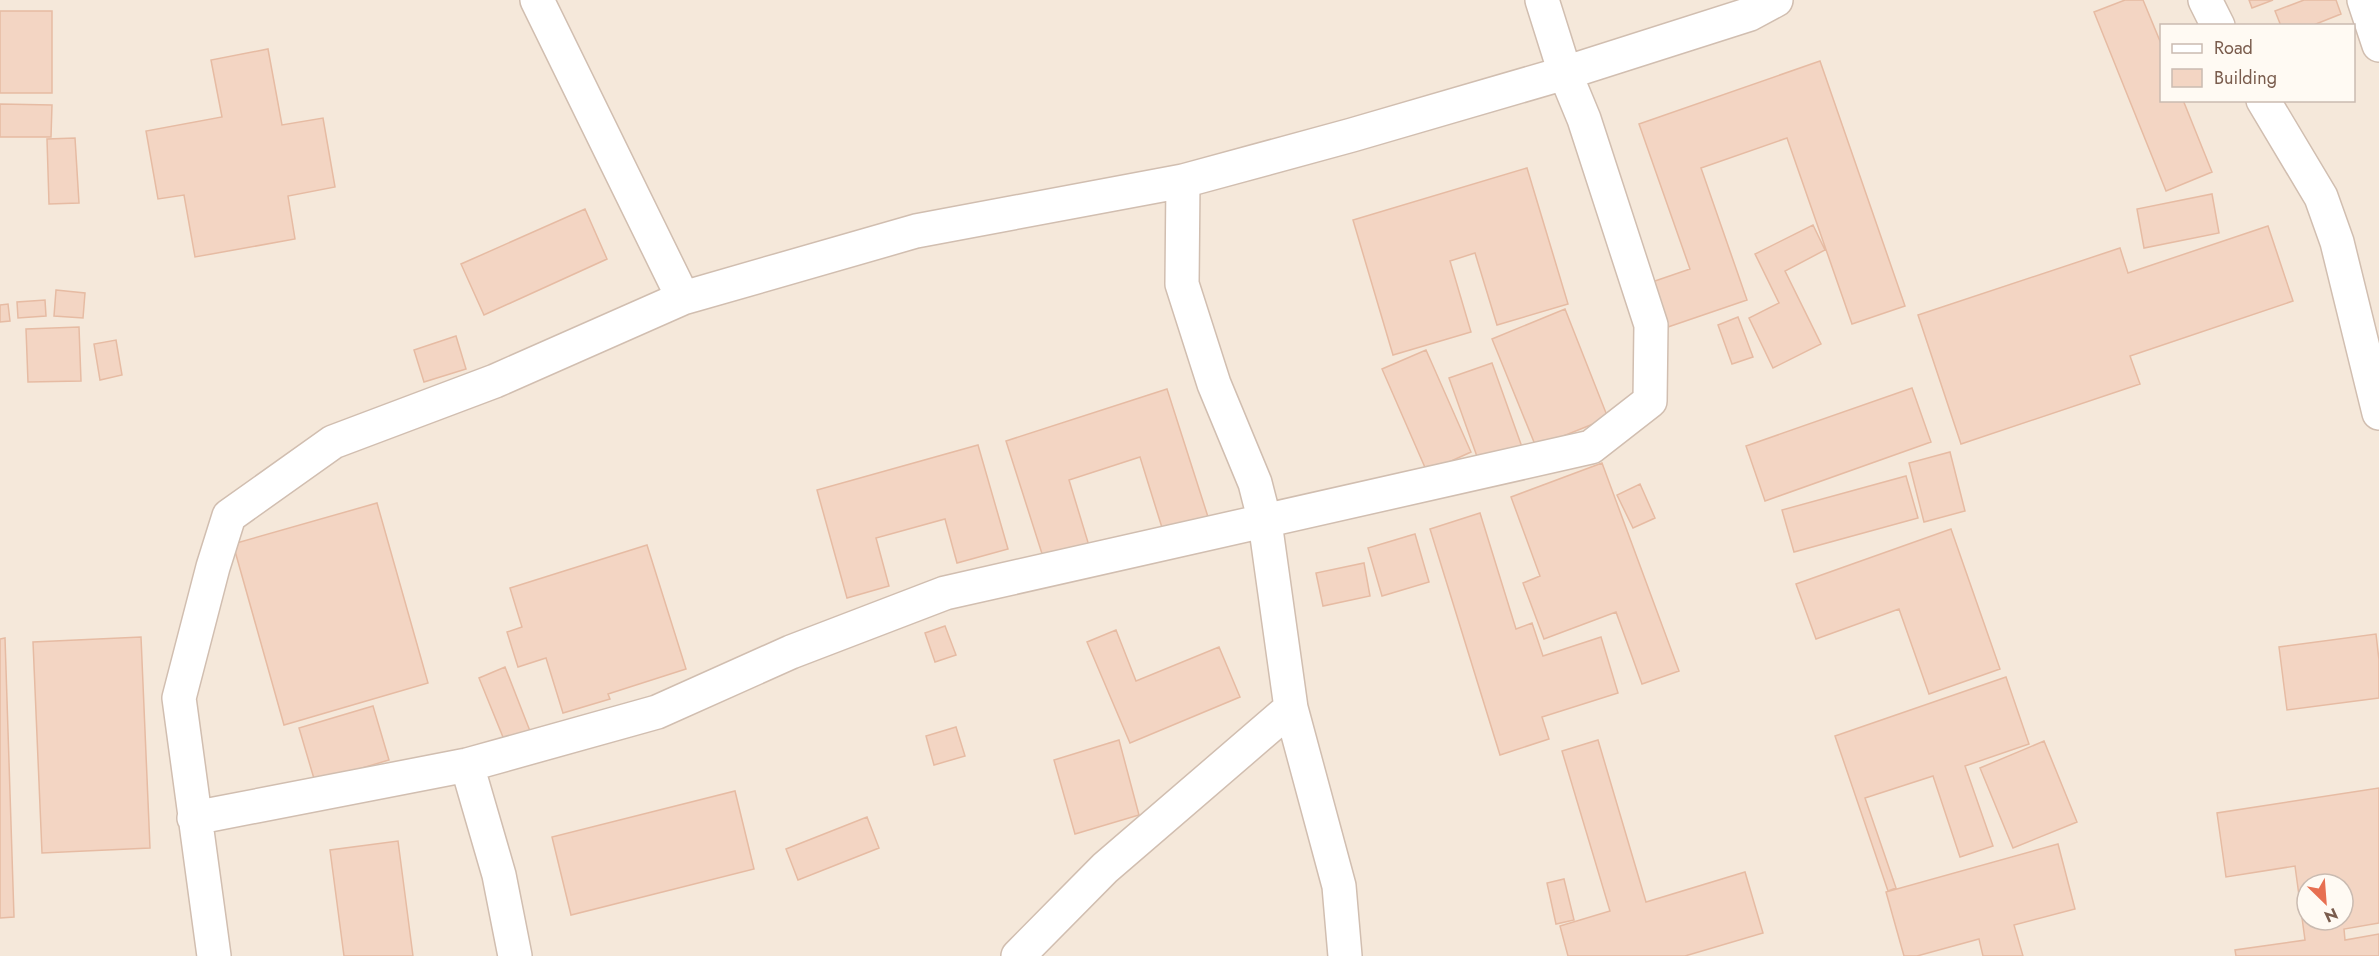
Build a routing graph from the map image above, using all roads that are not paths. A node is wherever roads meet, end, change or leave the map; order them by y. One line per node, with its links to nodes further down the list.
1 (537, 0): 11 (street)
2 (1542, 0): 8 (street)
3 (1776, 0): 8 (street)
4 (2205, 0): 6 (street)
5 (2364, 0): 7 (street)
6 (2217, 24)
7 (2379, 45)
8 (1564, 73): 10 (street); 13 (street)
9 (2264, 102): 12 (street)
10 (1183, 181): 11 (street); 13 (street)
11 (683, 298): 16 (street)
12 (2379, 413)
13 (1265, 522): 14 (street); 15 (street)
14 (1291, 708): 19 (street); 20 (street)
15 (467, 765): 16 (street); 18 (street)
16 (194, 818): 17 (street)
17 (214, 956)
18 (515, 956)
19 (1018, 956)
20 (1345, 956)

